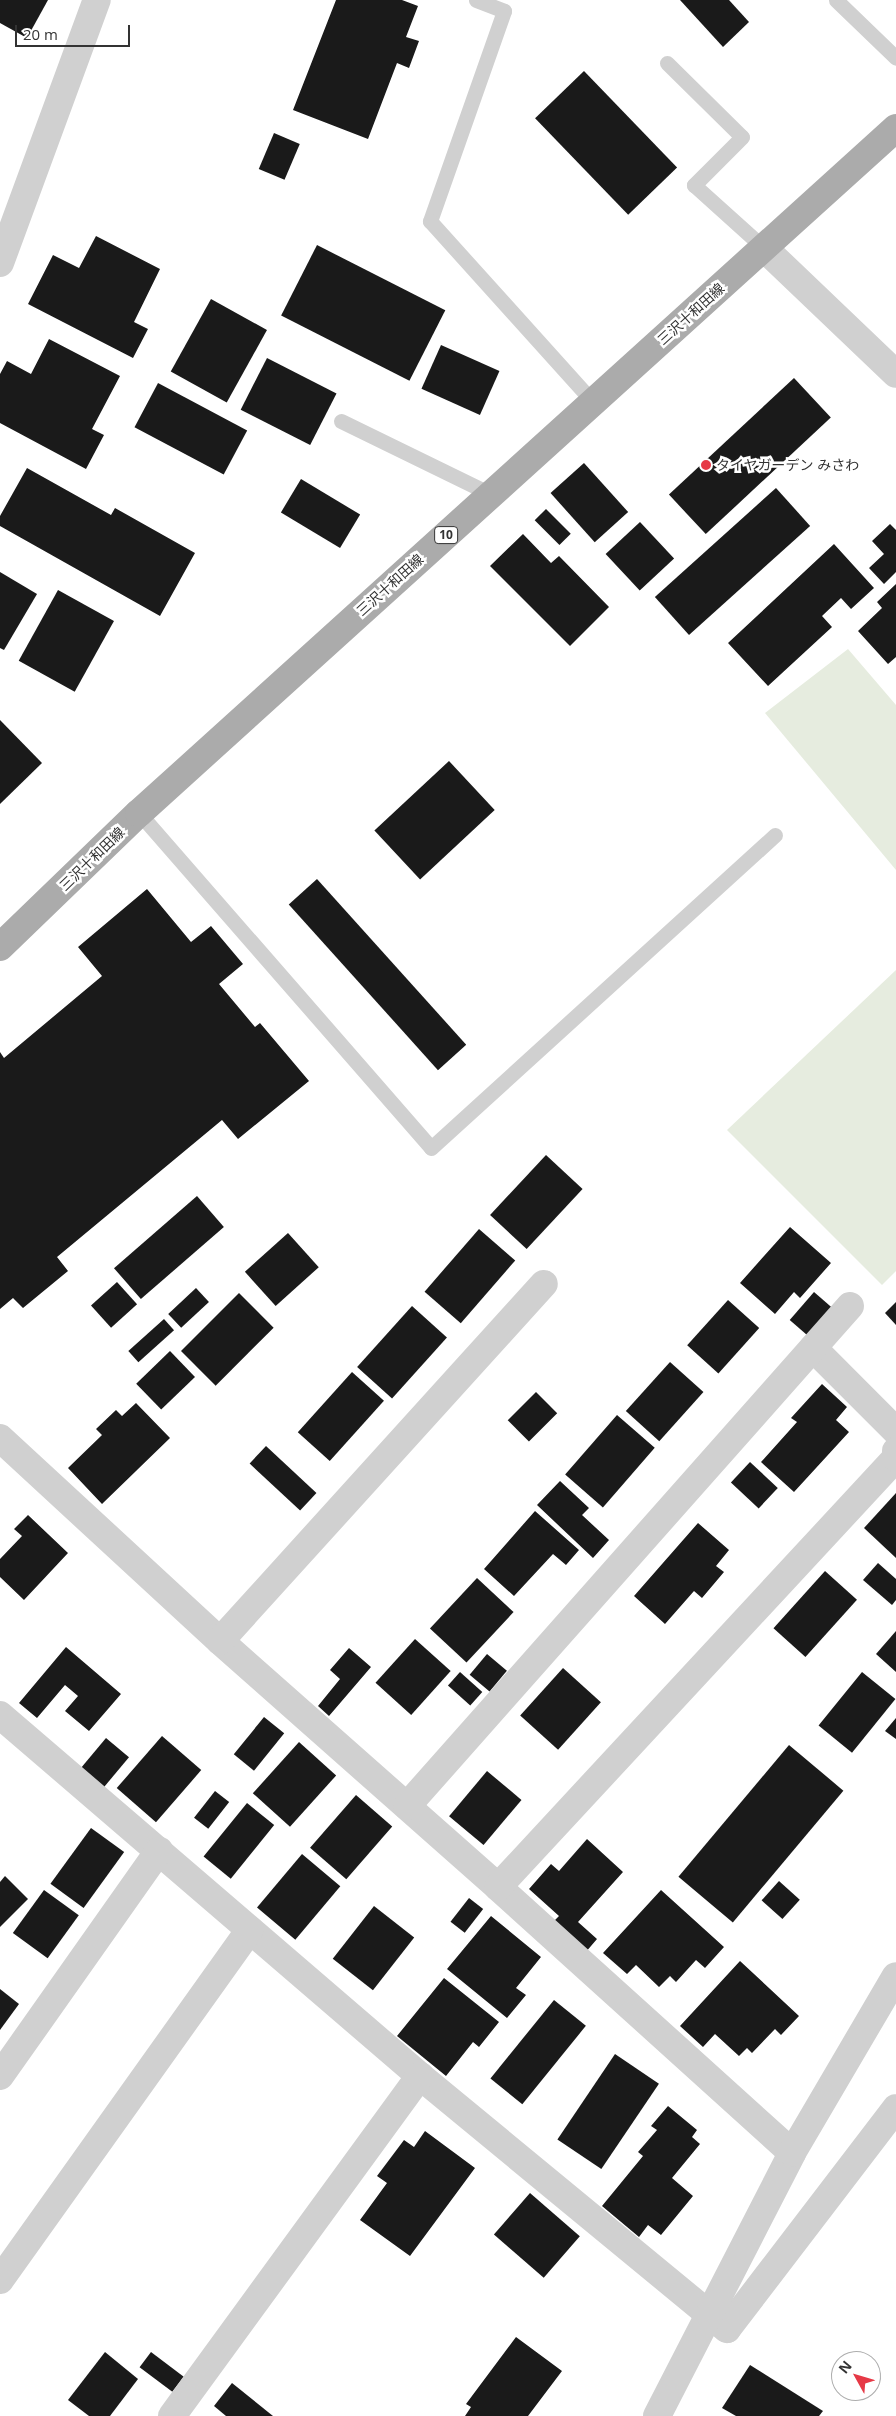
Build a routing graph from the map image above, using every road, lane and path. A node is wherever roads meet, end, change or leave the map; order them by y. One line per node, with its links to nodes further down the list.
1 (98, 0): 8 (street)
2 (476, 0): 10 (lane)
3 (836, 0): 4 (lane)
4 (896, 58)
5 (667, 63): 7 (lane)
6 (896, 128): 7 (main road, 三沢十和田線 / 10)
7 (764, 248): 9 (street); 10 (main road, 三沢十和田線 / 10)
8 (0, 263)
9 (896, 374)
10 (593, 402): 12 (main road, 三沢十和田線 / 10)
11 (341, 421): 12 (lane)
12 (491, 494): 13 (main road, 三沢十和田線 / 10)
13 (140, 813): 14 (lane); 15 (main road, 三沢十和田線 / 10)
14 (775, 835)
15 (0, 946)
16 (544, 1284): 22 (street)
17 (850, 1306): 18 (street)
18 (813, 1348): 19 (street); 24 (street)
19 (896, 1431)
20 (0, 1438): 22 (street)
21 (896, 1451): 26 (street)
22 (220, 1642): 24 (street)
23 (0, 1715): 25 (street)
24 (407, 1806): 26 (street)
25 (159, 1851): 27 (street); 29 (street)
26 (498, 1887): 32 (street)
27 (250, 1930): 30 (street); 33 (street)
28 (896, 1976): 32 (street)
29 (0, 2076)
30 (420, 2076): 34 (street); 35 (street)
31 (896, 2108): 34 (street)
32 (792, 2153): 34 (street)
33 (0, 2280)
34 (708, 2315): 36 (street)
35 (172, 2416)
36 (657, 2416)

